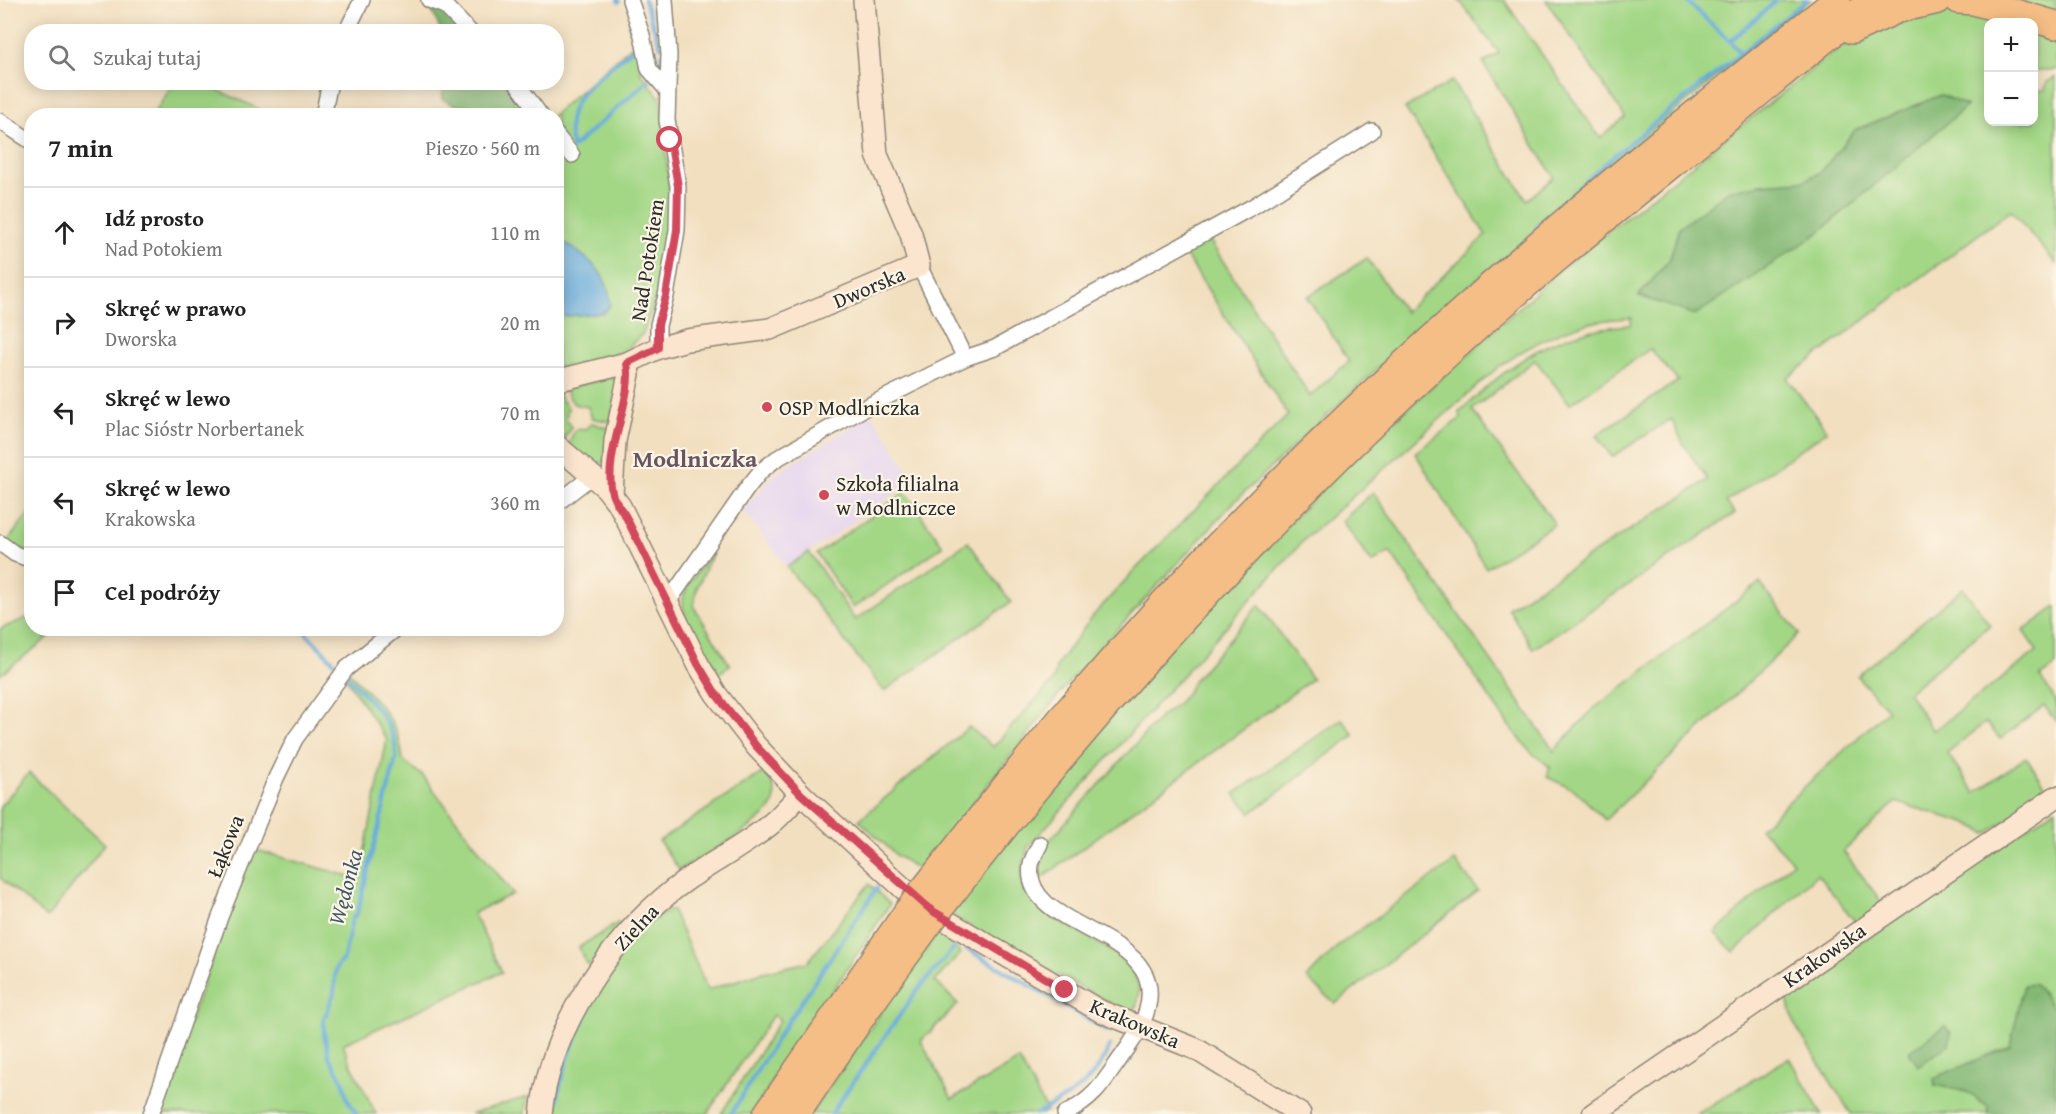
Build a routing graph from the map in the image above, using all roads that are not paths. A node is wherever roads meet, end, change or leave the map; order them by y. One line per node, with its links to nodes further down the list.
1 (362, 0): 11 (street)
2 (429, 0): 12 (street)
3 (630, 0): 15 (street)
4 (665, 0): 15 (street, Nad Potokiem)
5 (864, 0): 23 (street, Dworska)
6 (1826, 0): 14 (highway)
7 (1837, 0): 14 (highway)
8 (1874, 0): 14 (highway)
9 (1938, 0): 14 (highway)
10 (1959, 0): 13 (highway)
11 (350, 24)
12 (462, 24)
13 (2056, 25)
14 (1805, 41): 39 (highway)
15 (666, 88): 24 (street, Nad Potokiem)
16 (328, 90): 18 (street)
17 (522, 90): 19 (street)
18 (325, 108)
19 (535, 108)
20 (0, 121): 22 (street)
21 (1372, 131): 25 (street)
22 (24, 137)
23 (919, 266): 24 (street, Dworska); 25 (street)
24 (658, 348): 26 (street, Dworska)
25 (965, 358): 34 (street)
26 (627, 363): 27 (street, Dworska); 30 (street)
27 (564, 379)
28 (564, 452): 29 (street, Krakowska)
29 (592, 476): 30 (street, Krakowska); 31 (street)
30 (612, 495): 34 (street, Krakowska)
31 (564, 498)
32 (0, 543): 33 (street)
33 (24, 557)
34 (668, 602): 36 (street, Krakowska)
35 (387, 636): 41 (street, Łąkowa)
36 (801, 794): 40 (street, Krakowska); 42 (street, Zielna)
37 (2056, 797): 47 (street, Krakowska)
38 (1040, 844): 40 (street)
39 (926, 907): 43 (highway); 44 (highway)
40 (1141, 1029): 45 (street); 46 (street, Krakowska)
41 (151, 1114)
42 (541, 1114)
43 (766, 1114)
44 (796, 1114)
45 (1065, 1114)
46 (1300, 1114)
47 (1593, 1114)

